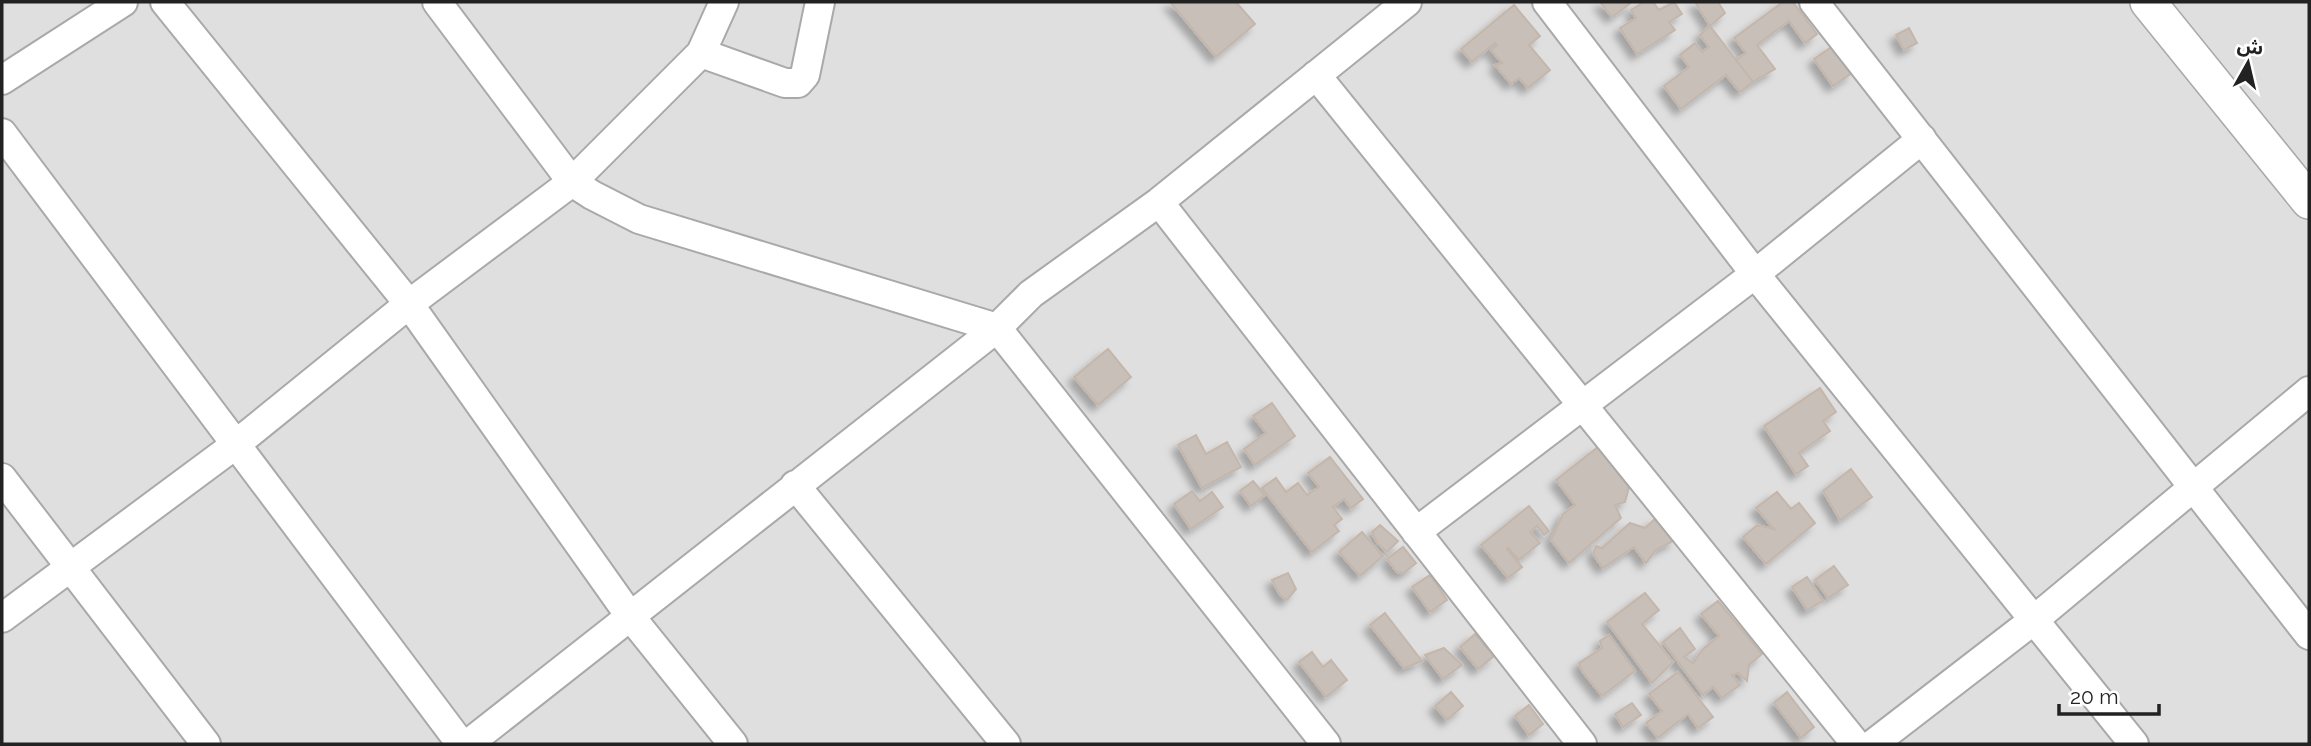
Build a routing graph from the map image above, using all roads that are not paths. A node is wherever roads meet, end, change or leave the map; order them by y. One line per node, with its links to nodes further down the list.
1 (123, 2): 12 (street)
2 (166, 2): 19 (street)
3 (437, 2): 15 (street)
4 (724, 2): 10 (street)
5 (820, 2): 10 (street)
6 (1407, 2): 11 (street)
7 (1547, 2): 18 (street)
8 (1814, 2): 14 (street)
9 (2148, 2): 16 (street)
10 (701, 53): 15 (street)
11 (1316, 75): 17 (street); 22 (street)
12 (2, 80)
13 (2, 133): 23 (street)
14 (1922, 139): 18 (street); 26 (street)
15 (572, 182): 19 (street); 20 (street)
16 (2309, 201)
17 (1159, 202): 20 (street); 27 (street)
18 (1755, 274): 22 (street); 31 (street)
19 (409, 304): 23 (street); 29 (street)
20 (997, 328): 25 (street); 38 (street)
21 (2309, 391): 26 (street)
22 (1583, 406): 27 (street); 40 (street)
23 (235, 445): 28 (street); 34 (street)
24 (2, 478): 28 (street)
25 (795, 485): 29 (street); 37 (street)
26 (2195, 487): 31 (street); 32 (street)
27 (1416, 532): 39 (street)
28 (69, 566): 30 (street); 33 (street)
29 (630, 616): 35 (street); 36 (street)
30 (2, 618)
31 (2035, 619): 41 (street); 42 (street)
32 (2309, 635)
33 (206, 744)
34 (461, 744)
35 (468, 744)
36 (733, 744)
37 (1006, 744)
38 (1326, 744)
39 (1582, 744)
40 (1856, 744)
41 (1873, 744)
42 (2134, 744)

